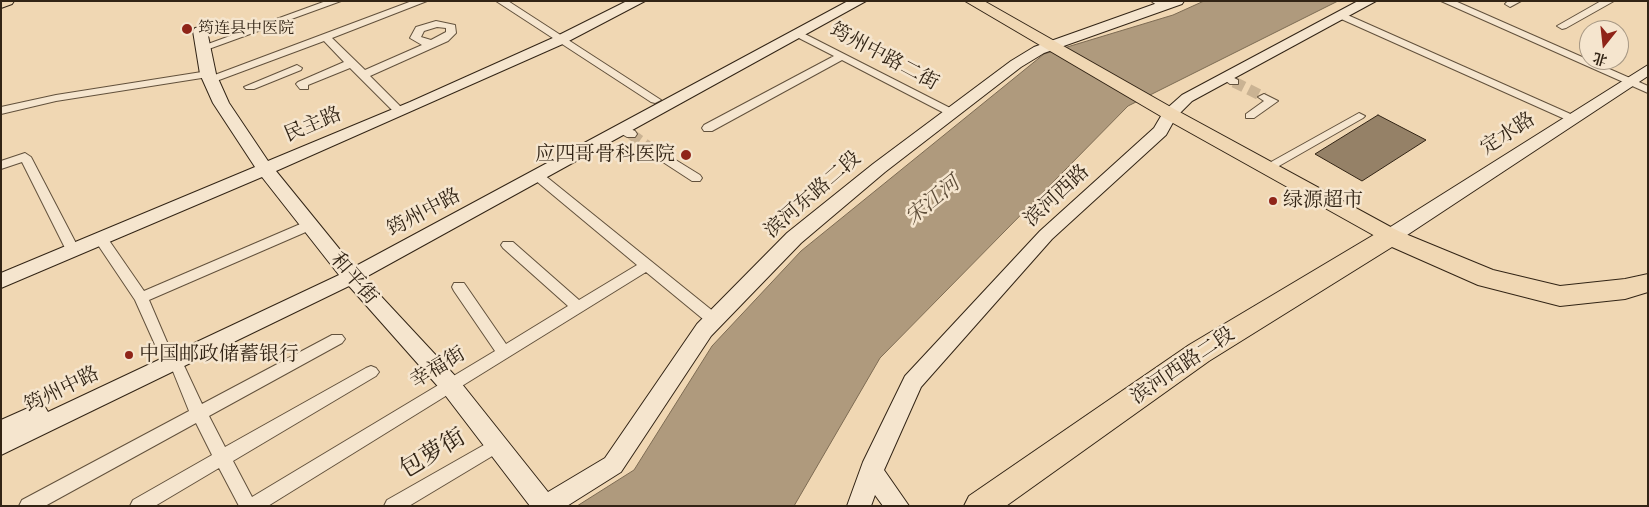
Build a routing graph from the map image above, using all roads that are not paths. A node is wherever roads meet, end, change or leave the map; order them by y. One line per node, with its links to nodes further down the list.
1 (7, 1): 12 (main road)
2 (336, 1): 18 (street)
3 (422, 1): 17 (street)
4 (501, 1): 19 (street)
5 (638, 1): 19 (street, 民主路)
6 (838, 1): 33 (street, 筠州中路)
7 (859, 1): 16 (street, 筠州中路)
8 (972, 1): 21 (main road)
9 (1369, 1): 14 (street, 滨河西路)
10 (1446, 1): 29 (street)
11 (1609, 1): 15 (street)
12 (1, 3)
13 (1166, 3): 21 (street, 滨河东路二段)
14 (1343, 16): 37 (street, 滨河西路); 40 (street)
15 (1562, 26)
16 (799, 34): 22 (street, 筠州中路二街); 46 (street, 筠州中路)
17 (326, 38): 23 (street); 28 (street)
18 (201, 40): 28 (street, 和平街)
19 (560, 40): 33 (street); 35 (street, 民主路)
20 (438, 42): 27 (street)
21 (1049, 45): 36 (street, 滨河东路二段); 37 (main road)
22 (842, 56): 36 (street, 筠州中路二街); 41 (street)
23 (352, 63): 26 (street); 27 (street)
24 (297, 68): 26 (street)
25 (1648, 68): 29 (street, 定水路)
26 (282, 74): 30 (street)
27 (364, 75): 35 (street)
28 (209, 77): 34 (street); 45 (street, 和平街)
29 (1629, 81): 31 (street); 40 (street, 定水路)
30 (250, 87)
31 (1648, 90)
32 (1264, 97): 38 (street)
33 (655, 100): 54 (street, 筠州中路)
34 (1, 111)
35 (400, 112): 45 (street, 民主路)
36 (952, 113): 60 (street, 滨河东路二段)
37 (1170, 114): 44 (main road); 71 (street, 滨河西路)
38 (1250, 116)
39 (1359, 116): 44 (street)
40 (1571, 118): 49 (street, 定水路)
41 (708, 128)
42 (653, 150): 47 (street)
43 (1, 164): 52 (street)
44 (1268, 167): 49 (main road)
45 (264, 169): 48 (street, 和平街); 50 (street, 民主路)
46 (539, 177): 53 (street); 54 (street, 筠州中路)
47 (696, 178)
48 (310, 225): 54 (street, 和平街); 58 (street)
49 (1391, 236): 56 (highway); 79 (highway, 滨河西路二段)
50 (101, 239): 52 (street, 民主路); 58 (street)
51 (508, 245): 59 (street)
52 (73, 251): 55 (street, 民主路)
53 (646, 266): 59 (street, 幸福街); 60 (street)
54 (348, 273): 63 (street, 筠州中路); 65 (street, 和平街)
55 (1, 281)
56 (1648, 283)
57 (459, 287): 62 (street)
58 (141, 298): 63 (street)
59 (578, 307): 62 (street, 幸福街)
60 (714, 320): 76 (street, 滨河东路二段)
61 (337, 339): 66 (street)
62 (504, 352): 65 (street, 幸福街)
63 (171, 357): 66 (street); 67 (street, 筠州中路); 68 (street, 筠州中路)
64 (372, 372): 70 (street)
65 (450, 385): 69 (street, 和平街); 74 (street, 幸福街)
66 (199, 414): 70 (street); 72 (street)
67 (1, 430)
68 (1, 444)
69 (498, 444): 75 (street, 包萝街); 76 (street, 和平街)
70 (222, 457): 73 (street); 74 (street)
71 (872, 474): 77 (street, 滨河西路); 78 (street)
72 (28, 506)
73 (140, 506)
74 (250, 506)
75 (393, 506)
76 (545, 506)
77 (859, 506)
78 (897, 506)
79 (980, 506)

